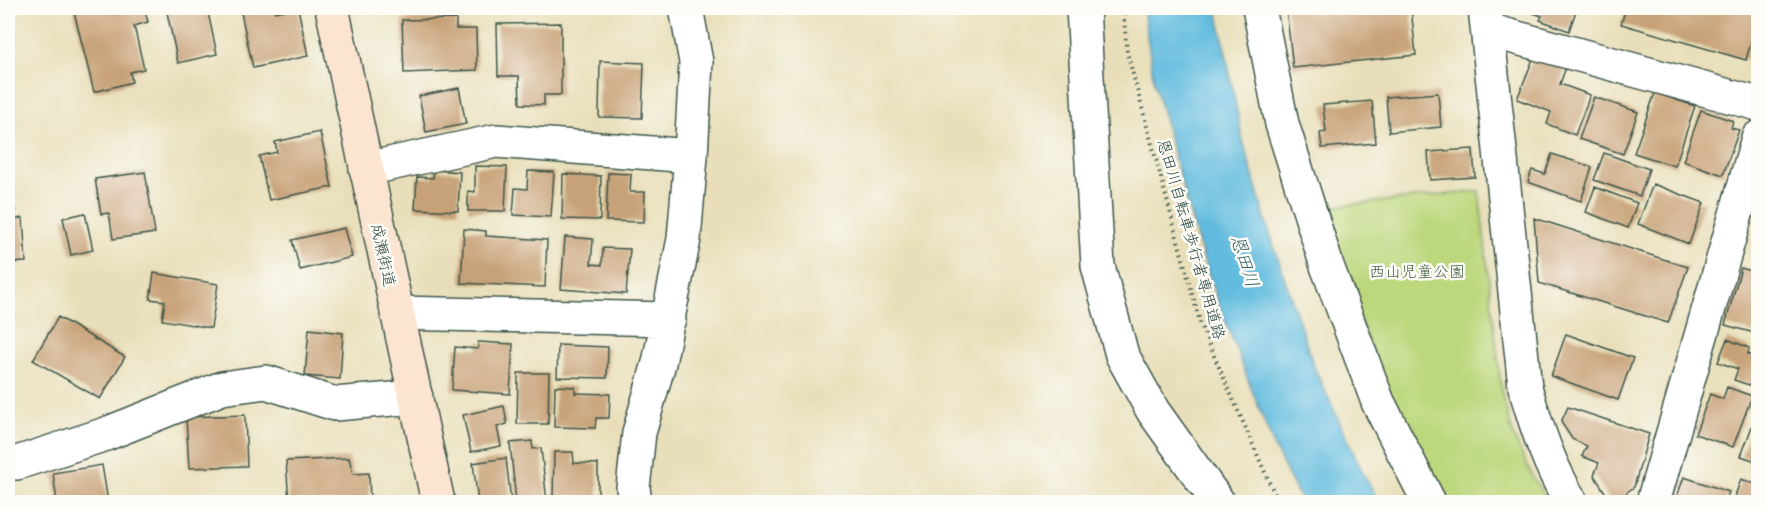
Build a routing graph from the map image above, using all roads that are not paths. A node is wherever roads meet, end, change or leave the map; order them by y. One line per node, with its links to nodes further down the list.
1 (332, 8): 9 (main road, 成瀬街道)
2 (686, 8): 8 (street)
3 (1083, 8): 17 (street)
4 (1259, 8): 18 (street)
5 (1486, 19): 6 (street); 19 (street)
6 (1758, 104)
7 (1758, 138): 10 (street)
8 (691, 156): 9 (street); 12 (street)
9 (366, 169): 11 (main road, 成瀬街道)
10 (1747, 225): 20 (street)
11 (397, 313): 12 (street); 13 (main road, 成瀬街道)
12 (669, 319): 16 (street)
13 (416, 397): 14 (street); 15 (main road, 成瀬街道)
14 (8, 463)
15 (438, 502)
16 (634, 502)
17 (1218, 502)
18 (1429, 502)
19 (1571, 502)
20 (1653, 502)

